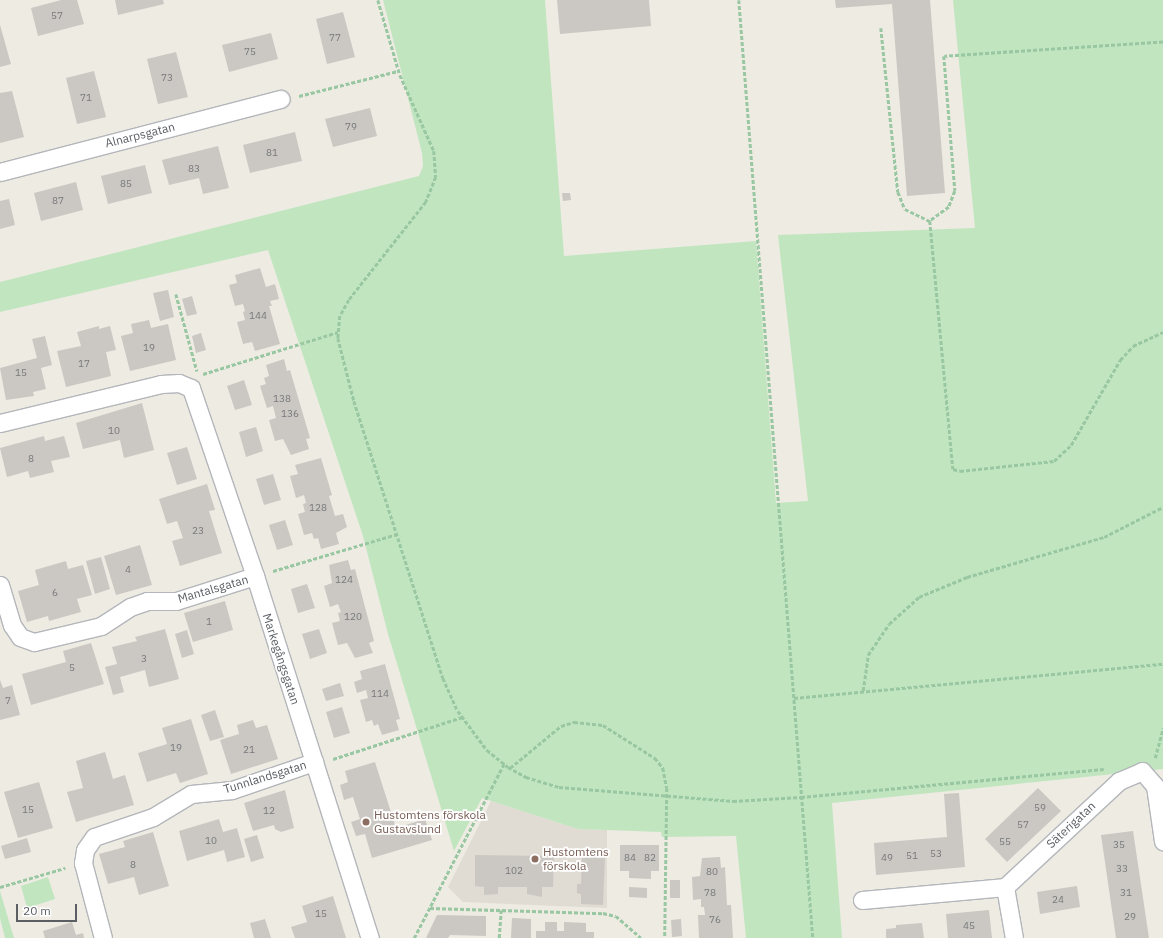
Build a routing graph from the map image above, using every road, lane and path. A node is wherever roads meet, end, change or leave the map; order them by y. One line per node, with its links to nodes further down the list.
1 (378, 0): 5 (path)
2 (739, 0): 19 (path)
3 (881, 28): 8 (path)
4 (1163, 42): 8 (path)
5 (398, 70): 6 (path); 10 (path)
6 (281, 99): 7 (street, Alnarpsgatan)
7 (0, 172)
8 (930, 221): 11 (path)
9 (176, 294): 10 (path)
10 (338, 332): 14 (path)
11 (1163, 332)
12 (0, 423): 15 (street, Markegångsgatan)
13 (1163, 507): 18 (path)
14 (397, 534): 15 (path); 20 (path)
15 (255, 576): 16 (street, Mantalsgatan); 22 (street, Markegångsgatan)
16 (0, 585)
17 (1163, 664): 18 (path)
18 (863, 692): 19 (path)
19 (794, 698): 29 (path)
20 (462, 717): 22 (path); 23 (path)
21 (1163, 728): 26 (path)
22 (315, 763): 31 (street, Tunnlandsgatan); 38 (street, Markegångsgatan)
23 (504, 764): 24 (path); 35 (path)
24 (510, 768): 28 (path); 28 (path)
25 (1111, 769): 29 (path)
26 (1142, 771): 27 (street); 33 (street, Säterigatan)
27 (1159, 785): 30 (street)
28 (667, 796): 29 (path); 42 (path)
29 (802, 797): 43 (path)
30 (1163, 841)
31 (83, 863): 32 (path); 37 (street)
32 (0, 887)
33 (1005, 887): 34 (street); 44 (street)
34 (862, 900)
35 (430, 908): 36 (path); 39 (path)
36 (501, 910): 40 (path); 41 (path)
37 (103, 938)
38 (370, 938)
39 (414, 938)
40 (499, 938)
41 (641, 938)
42 (665, 938)
43 (813, 938)
44 (1014, 938)

